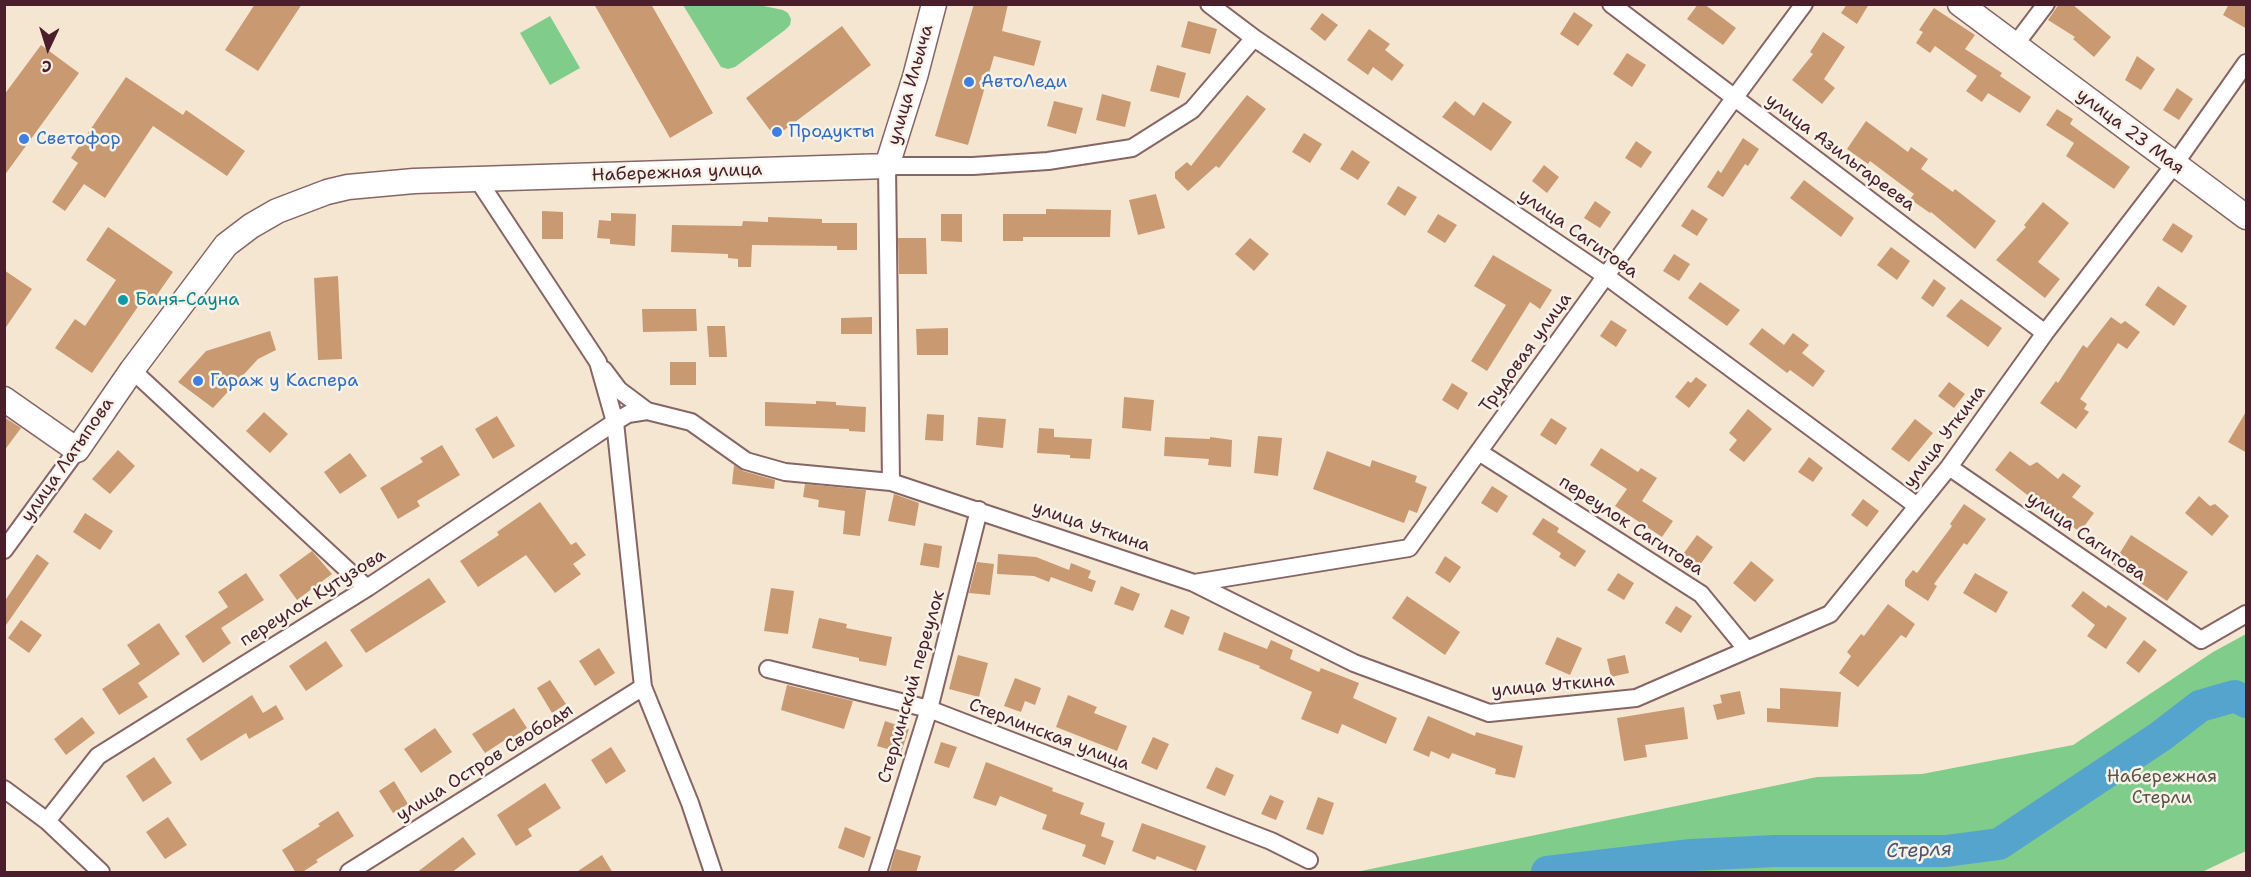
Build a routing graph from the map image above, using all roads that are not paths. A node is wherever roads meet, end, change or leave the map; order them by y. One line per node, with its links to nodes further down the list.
1 (934, 4): 12 (street, улица Ильича)
2 (1209, 4): 7 (street, улица Сагитова)
3 (1611, 4): 10 (street, улица Азильгареева)
4 (1804, 4): 10 (street, Трудовая улица)
5 (1960, 4): 8 (street, улица 23 Мая)
6 (2046, 4): 8 (street)
7 (1254, 38): 12 (street, Набережная улица); 15 (street, улица Сагитова)
8 (2015, 45): 11 (street, улица 23 Мая)
9 (2247, 63): 11 (street, улица Уткина)
10 (1735, 97): 15 (street, Трудовая улица); 16 (street, улица Азильгареева)
11 (2174, 165): 14 (street, улица 23 Мая); 16 (street, улица Уткина)
12 (887, 166): 13 (street, Набережная улица); 25 (street)
13 (478, 180): 17 (street); 18 (street, Набережная улица)
14 (2247, 217)
15 (1606, 276): 23 (street, Трудовая улица); 26 (street, улица Сагитова)
16 (2045, 333): 24 (street, улица Уткина)
17 (598, 362): 20 (street); 21 (street)
18 (132, 370): 22 (street, улица Латыпова); 30 (street)
19 (4, 399): 22 (street)
20 (647, 411): 21 (street); 25 (street, улица Уткина)
21 (615, 422): 30 (street, переулок Кутузова); 34 (street)
22 (77, 450): 28 (street, улица Латыпова)
23 (1479, 452): 29 (street, Трудовая улица); 32 (street, переулок Сагитова)
24 (1949, 467): 26 (street, улица Уткина); 31 (street, улица Сагитова)
25 (891, 482): 27 (street, улица Уткина)
26 (1917, 506): 32 (street, улица Уткина)
27 (979, 510): 29 (street, улица Уткина); 35 (street, Стерлинский переулок)
28 (4, 550)
29 (1194, 583): 32 (street, улица Уткина)
30 (367, 588): 37 (street, переулок Кутузова)
31 (2247, 614)
32 (1747, 650)
33 (768, 669): 35 (street, Стерлинская улица)
34 (643, 687): 40 (street, улица Остров Свободы); 41 (street)
35 (929, 709): 38 (street, Стерлинская улица); 42 (street, Стерлинский переулок)
36 (4, 789): 37 (street)
37 (48, 821): 39 (street)
38 (1309, 860)
39 (100, 873)
40 (349, 873)
41 (713, 873)
42 (878, 873)

